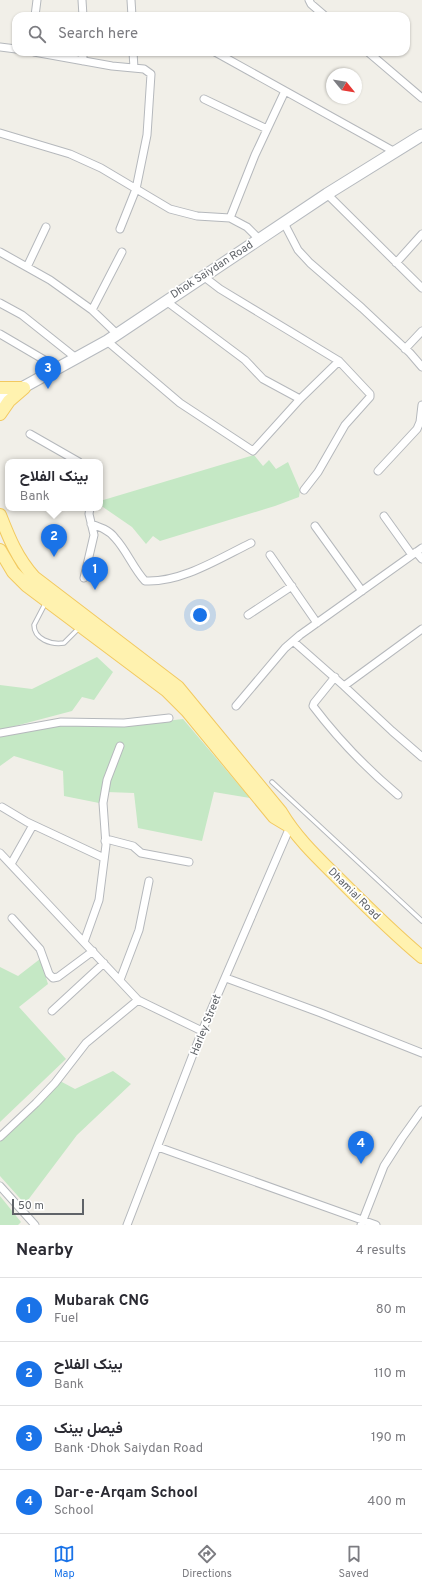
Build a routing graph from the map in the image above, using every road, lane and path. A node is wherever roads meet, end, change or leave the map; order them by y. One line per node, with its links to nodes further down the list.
1 (37, 0): 5 (street)
2 (82, 0): 6 (street)
3 (131, 0): 7 (street)
4 (308, 0): 8 (street)
5 (36, 12)
6 (83, 12)
7 (132, 12)
8 (320, 12)
9 (0, 47): 10 (street)
10 (12, 48)
11 (56, 56): 16 (street)
12 (83, 56): 16 (street)
13 (133, 56): 17 (street)
14 (223, 56): 18 (street)
15 (373, 56): 19 (street)
16 (83, 61): 17 (street)
17 (134, 68): 25 (street)
18 (285, 90): 21 (street); 24 (street)
19 (422, 98)
20 (204, 99): 21 (street)
21 (267, 129): 27 (street)
22 (0, 133): 25 (street)
23 (422, 135): 24 (main road, Dhok Saiydan Road)
24 (396, 152): 26 (main road, Dhok Saiydan Road)
25 (136, 189): 27 (street); 30 (street)
26 (327, 194): 28 (main road, Dhok Saiydan Road); 35 (street)
27 (230, 218): 32 (street)
28 (284, 223): 32 (main road, Dhok Saiydan Road); 46 (street)
29 (46, 227): 36 (street)
30 (120, 229)
31 (422, 234): 35 (street)
32 (260, 239): 37 (main road, Dhok Saiydan Road)
33 (0, 252): 36 (street)
34 (122, 252): 41 (street)
35 (396, 263): 38 (street)
36 (27, 267): 41 (street)
37 (203, 276): 39 (main road, Dhok Saiydan Road); 48 (street)
38 (422, 288)
39 (166, 301): 44 (main road, Dhok Saiydan Road); 53 (street)
40 (0, 303): 47 (street)
41 (92, 310): 44 (street)
42 (422, 331): 46 (street)
43 (0, 334): 50 (street)
44 (117, 334): 45 (main road, Dhok Saiydan Road)
45 (107, 341): 47 (main road, Dhok Saiydan Road); 53 (street)
46 (405, 349): 49 (street)
47 (76, 358): 50 (main road, Dhok Saiydan Road)
48 (339, 361): 53 (street); 60 (street)
49 (422, 367)
50 (58, 368): 52 (main road, Dhok Saiydan Road)
51 (0, 388): 52 (main road)
52 (24, 388): 54 (main road, Dhok Saiydan Road); 56 (main road)
53 (300, 398)
54 (0, 400)
55 (422, 404): 59 (street)
56 (0, 414)
57 (30, 434): 58 (street)
58 (74, 459)
59 (378, 471)
60 (304, 490)
61 (90, 511): 64 (street)
62 (0, 514): 76 (main road)
63 (384, 516): 68 (street)
64 (91, 524): 66 (street); 71 (street)
65 (316, 526): 73 (street)
66 (252, 543)
67 (0, 550): 74 (main road)
68 (417, 552): 70 (street); 73 (street)
69 (270, 555): 72 (street)
70 (422, 559)
71 (84, 578)
72 (292, 586): 75 (street); 77 (street)
73 (362, 591): 77 (street)
74 (46, 601): 76 (main road); 76 (lane)
75 (248, 615)
76 (77, 619): 91 (main road, Dhamial Road)
77 (317, 623): 79 (street)
78 (422, 629): 81 (street)
79 (293, 641): 80 (street); 82 (street)
80 (335, 678): 81 (street); 88 (street)
81 (344, 686): 86 (street)
82 (236, 706)
83 (169, 718): 84 (street)
84 (0, 733)
85 (120, 746): 92 (street)
86 (422, 756)
87 (272, 782): 99 (lane)
88 (398, 795)
89 (2, 807): 90 (street)
90 (33, 825): 94 (street); 96 (street)
91 (290, 827): 102 (main road, Dhamial Road); 104 (street, Harley Street)
92 (105, 841): 94 (street); 95 (street)
93 (0, 853): 96 (street)
94 (104, 858): 100 (street)
95 (189, 862)
96 (10, 864): 100 (street)
97 (149, 882): 105 (street)
98 (12, 918): 101 (street)
99 (422, 921)
100 (84, 942): 101 (street)
101 (93, 951): 103 (street)
102 (422, 957)
103 (104, 963): 105 (street); 107 (street)
104 (226, 978): 108 (street, Harley Street); 109 (street)
105 (120, 980): 106 (street)
106 (138, 1000): 108 (street); 111 (street)
107 (52, 1011)
108 (202, 1031): 112 (street, Harley Street)
109 (422, 1053)
110 (422, 1110): 114 (street)
111 (0, 1137)
112 (158, 1147): 114 (street); 116 (street, Harley Street)
113 (0, 1186): 115 (street)
114 (362, 1222): 117 (street)
115 (35, 1225)
116 (127, 1225)
117 (376, 1225)

